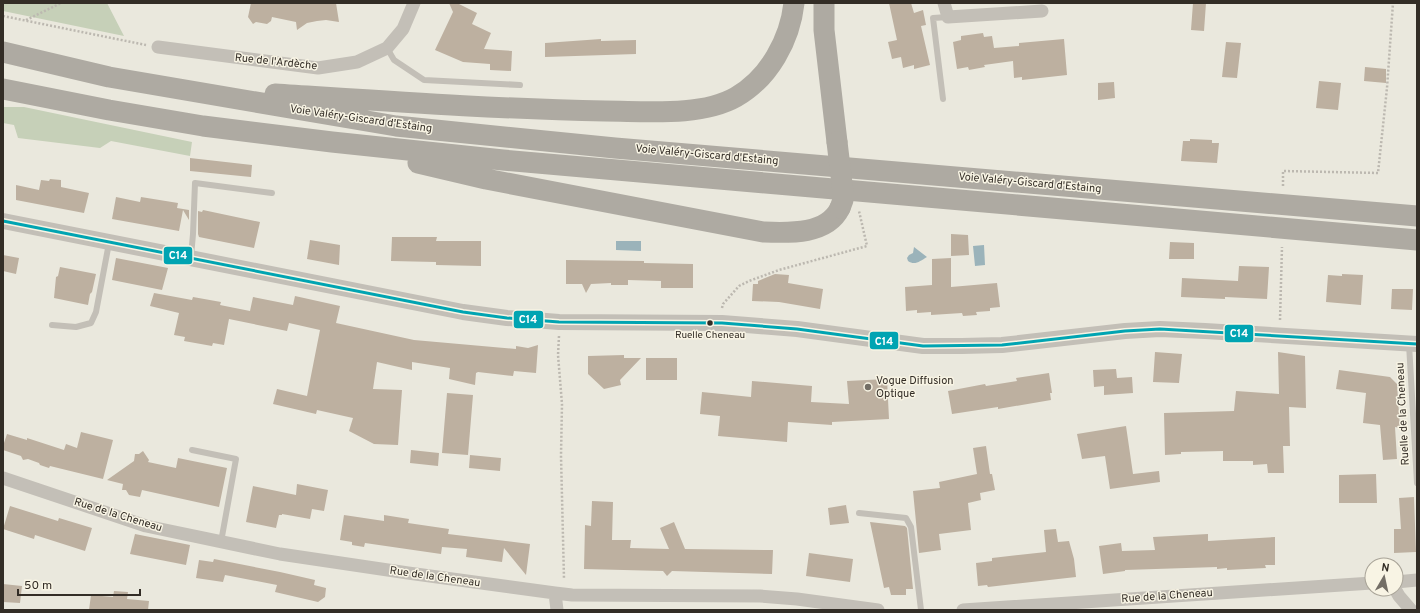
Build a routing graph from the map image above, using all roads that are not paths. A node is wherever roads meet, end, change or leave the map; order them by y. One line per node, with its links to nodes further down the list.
1 (414, 3): 8 (street, Rue de l'Ardèche)
2 (794, 3): 11 (highway)
3 (824, 3): 14 (highway, bridge)
4 (944, 3): 6 (street)
5 (1042, 11): 6 (street)
6 (948, 17): 13 (lane)
7 (158, 47): 8 (street, Rue de l'Ardèche)
8 (387, 48): 10 (lane)
9 (3, 52): 11 (highway, Voie Valéry-Giscard d'Estaing)
10 (520, 85)
11 (169, 88): 16 (highway, Voie Valéry-Giscard d'Estaing)
12 (3, 89): 14 (highway, Voie Valéry-Giscard d'Estaing)
13 (943, 99)
14 (332, 142): 18 (highway, Voie Valéry-Giscard d'Estaing)
15 (272, 193): 20 (lane)
16 (1417, 216)
17 (3, 221): 19 (street)
18 (1417, 240)
19 (109, 242): 20 (street); 21 (lane)
20 (190, 259): 22 (street)
21 (52, 325)
22 (1413, 344): 25 (lane, Ruelle de la Cheneau)
23 (192, 450): 27 (lane)
24 (3, 478): 27 (street, Rue de la Cheneau)
25 (1417, 483)
26 (859, 514): 36 (lane)
27 (221, 542): 31 (street, Rue de la Cheneau)
28 (1417, 580): 29 (street)
29 (1404, 581)
30 (1364, 584): 33 (street, Rue de la Cheneau)
31 (559, 593): 34 (street); 35 (street, Rue de la Cheneau)
32 (1400, 597): 38 (street)
33 (1093, 606): 37 (street, Rue de la Cheneau)
34 (557, 610)
35 (878, 610)
36 (921, 610)
37 (963, 610)
38 (1411, 610)

